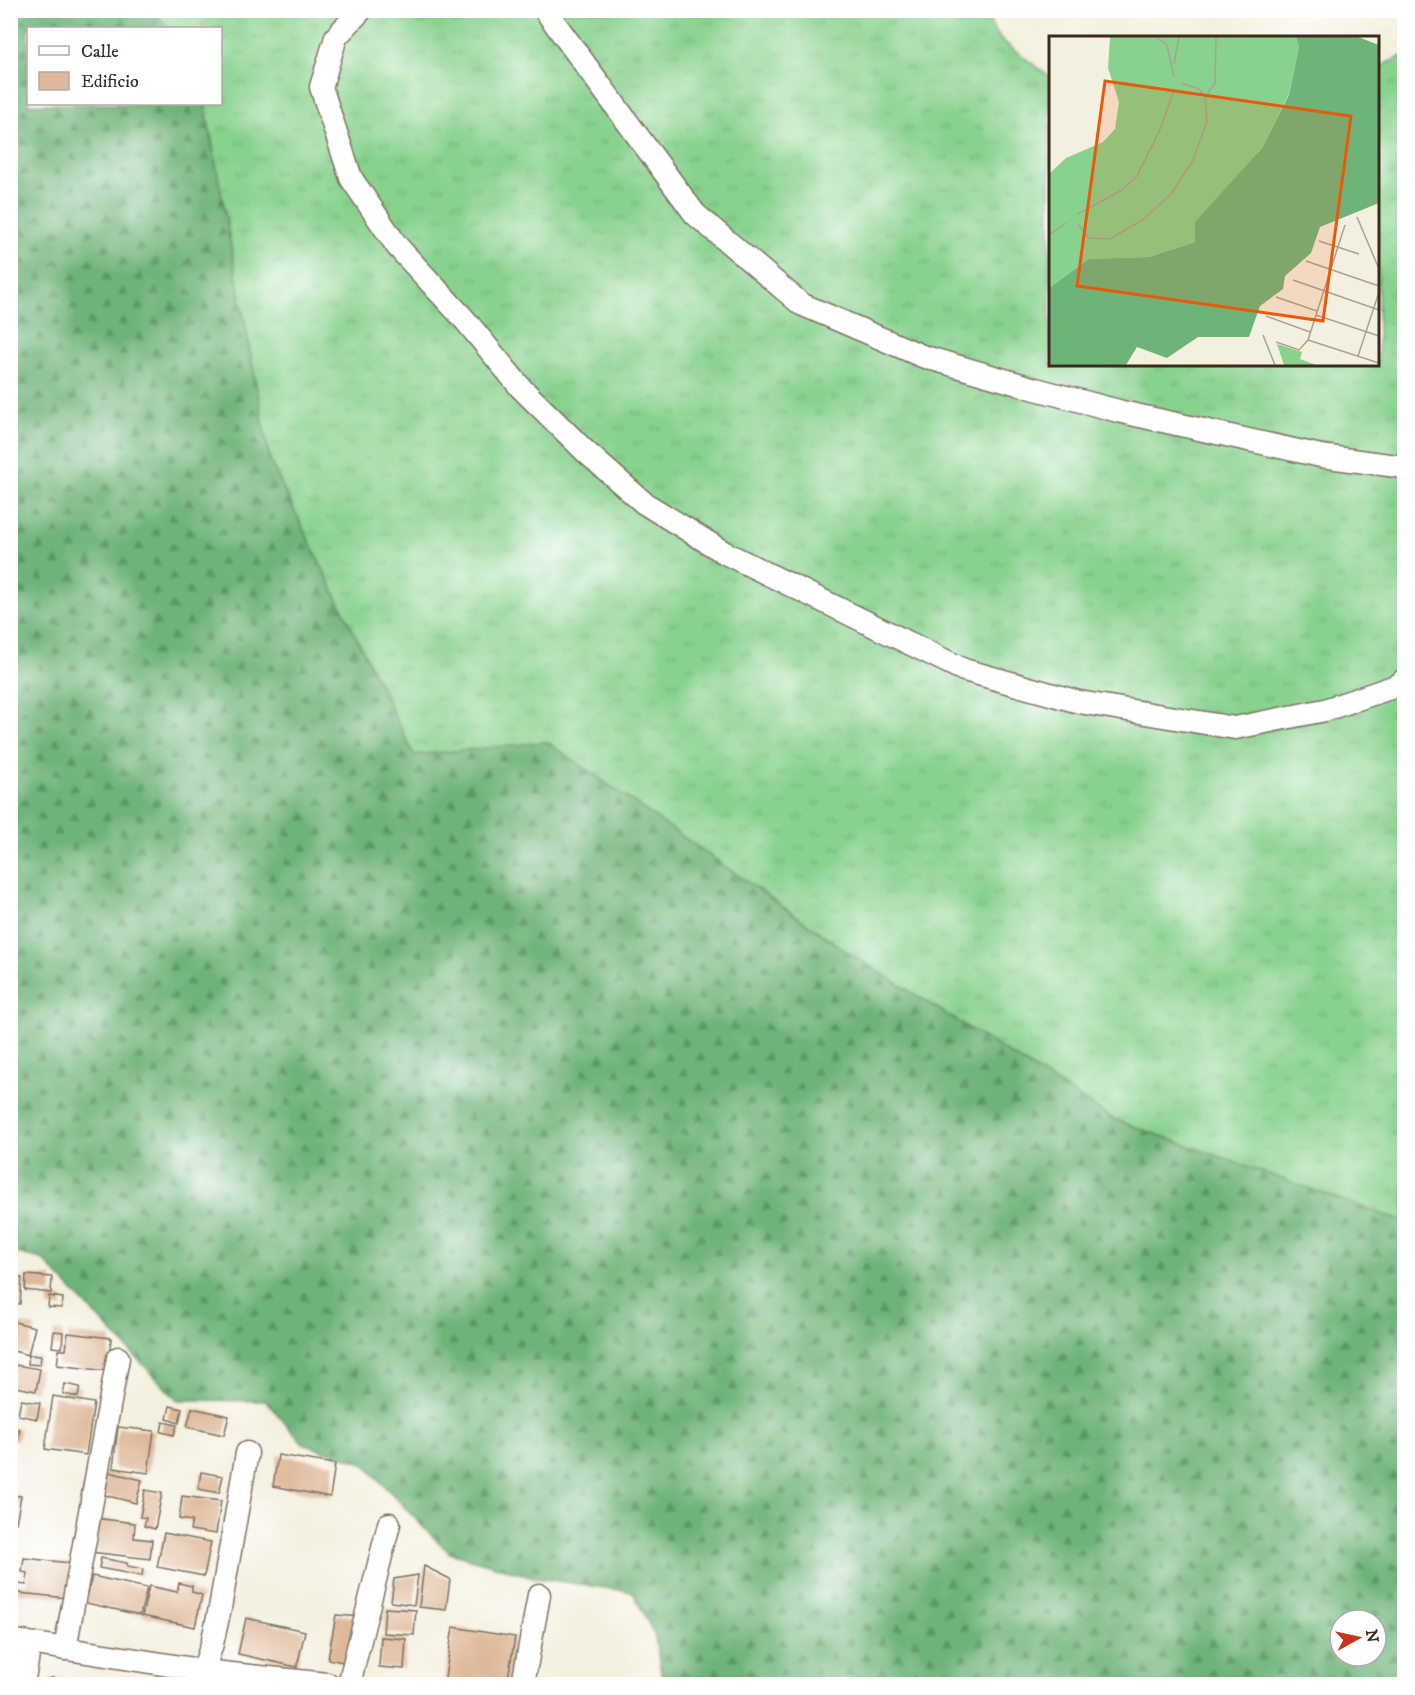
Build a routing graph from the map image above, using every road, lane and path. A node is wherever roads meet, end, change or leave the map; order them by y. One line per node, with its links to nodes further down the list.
1 (361, 10): 4 (street)
2 (544, 10): 3 (street)
3 (1404, 467)
4 (1404, 680)
5 (118, 1358): 10 (street)
6 (248, 1454): 11 (street)
7 (389, 1524): 14 (street)
8 (538, 1595): 15 (street)
9 (20, 1642): 10 (street); 12 (street)
10 (65, 1649): 11 (street)
11 (201, 1677): 13 (street)
12 (23, 1684)
13 (327, 1684)
14 (349, 1684)
15 (523, 1684)

